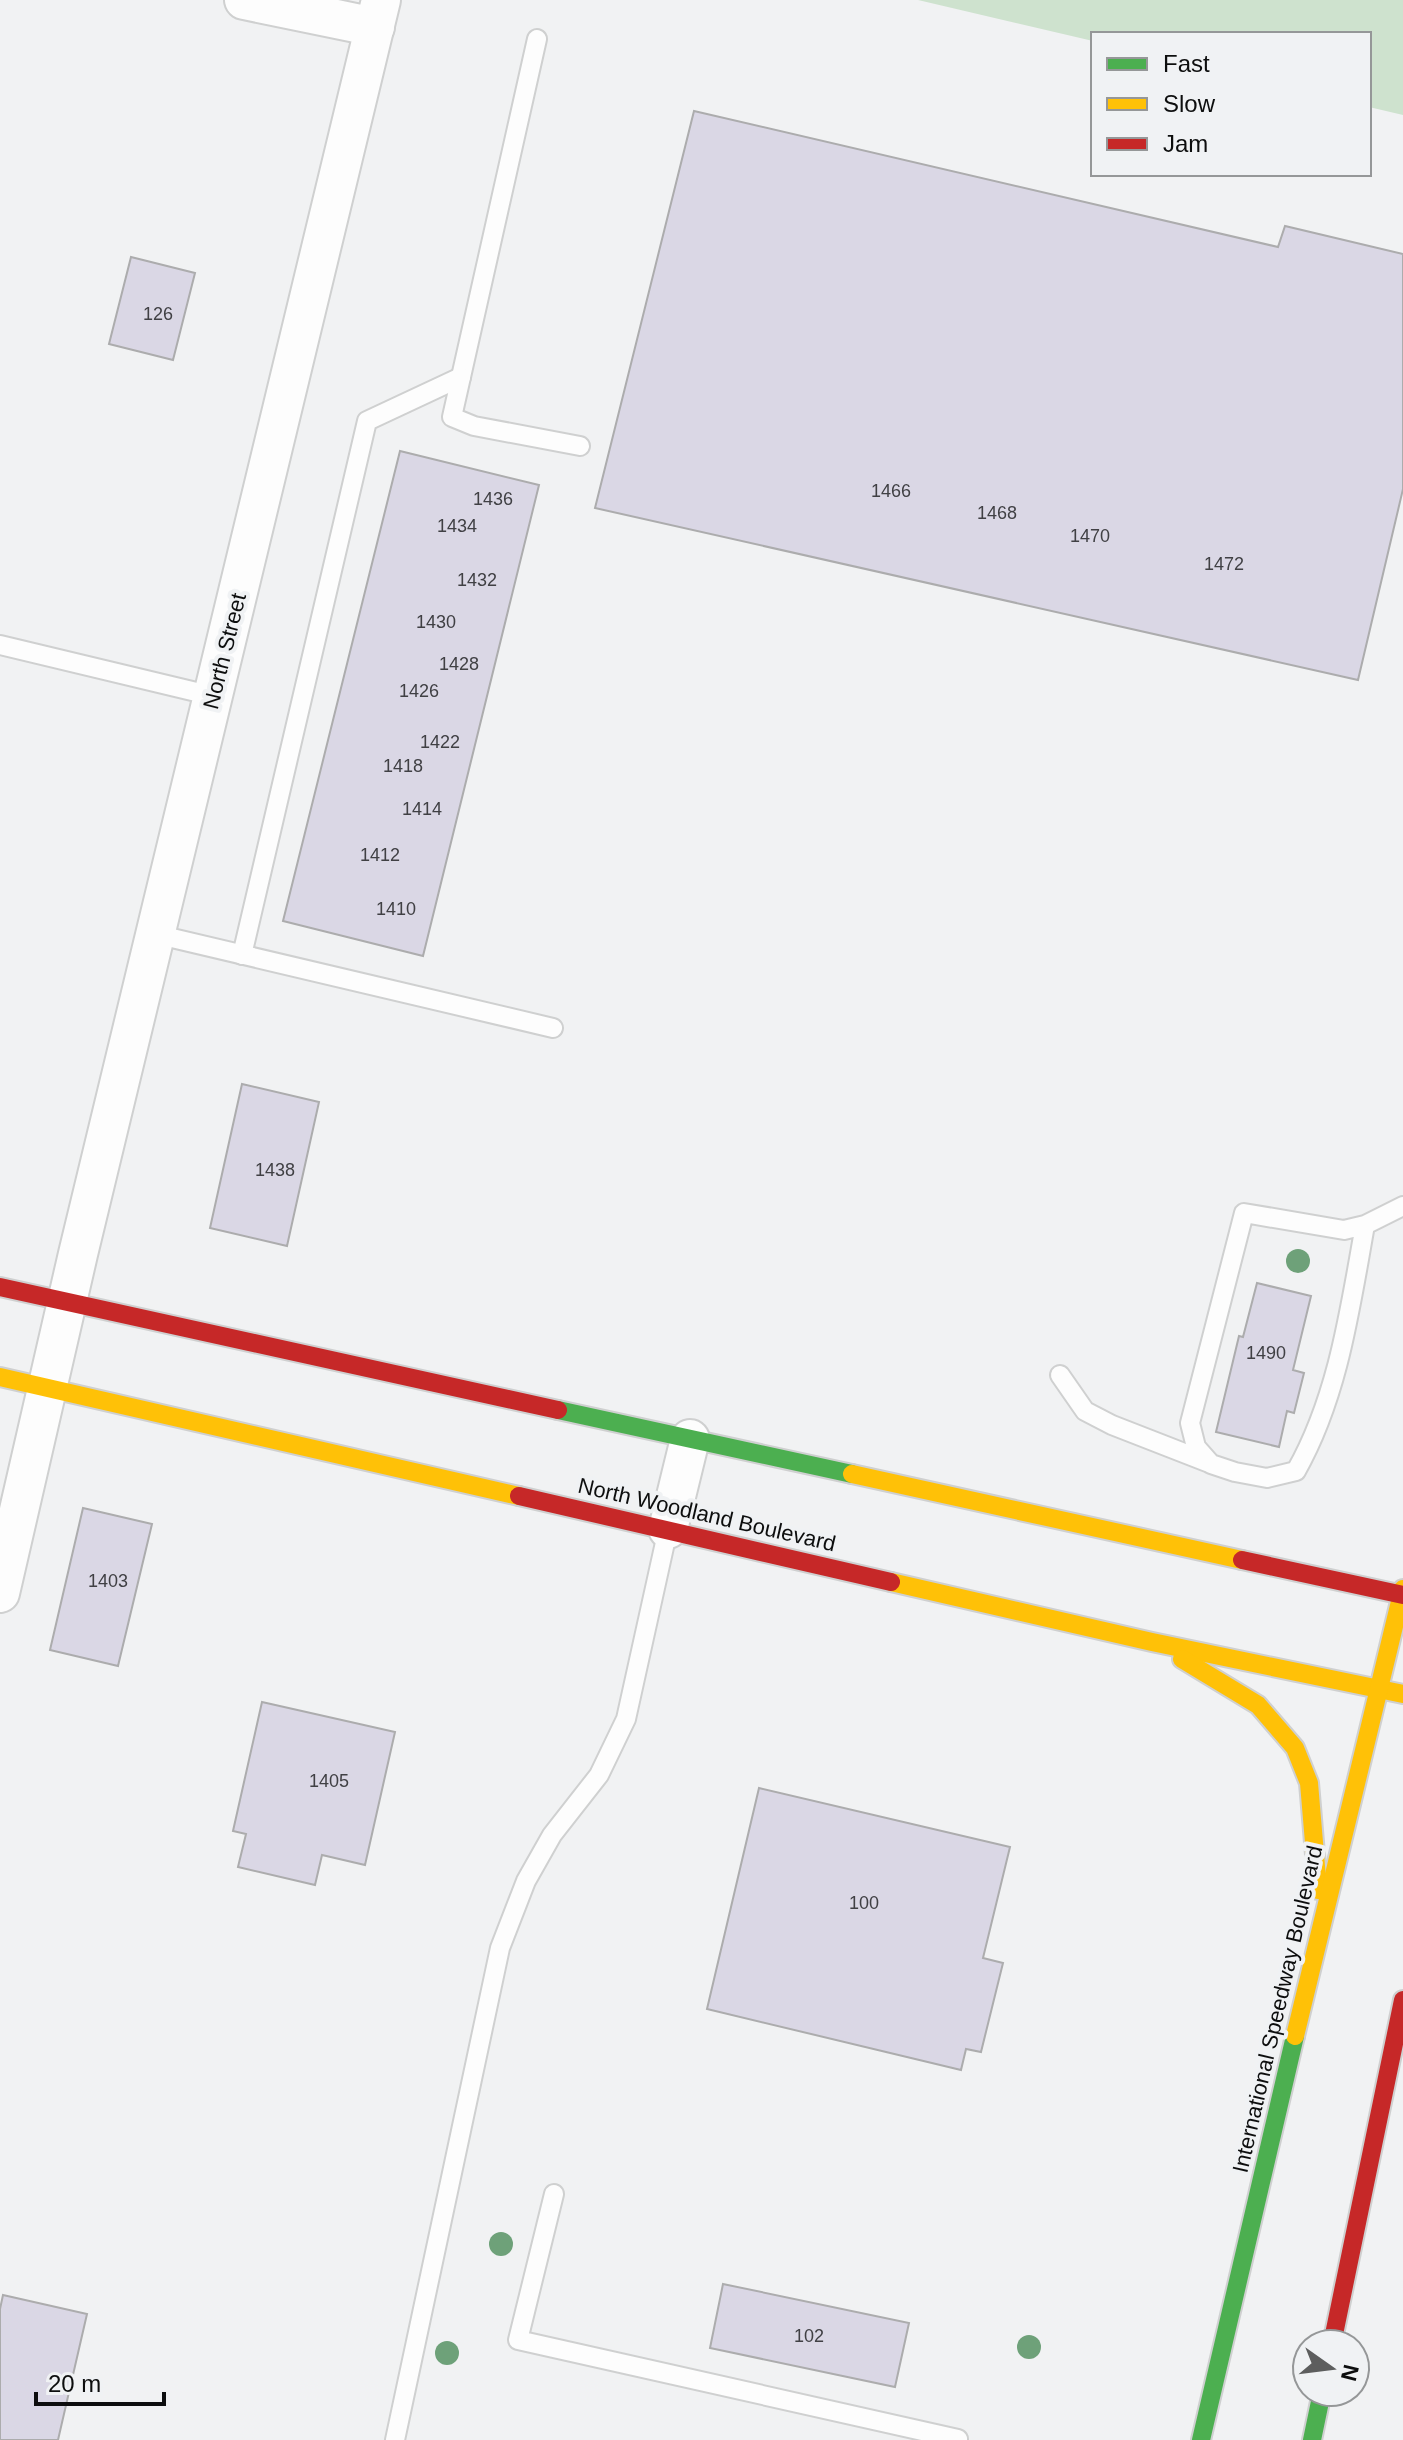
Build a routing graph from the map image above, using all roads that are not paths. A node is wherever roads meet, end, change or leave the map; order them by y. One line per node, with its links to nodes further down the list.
1 (244, 0): 2 (street)
2 (378, 13): 7 (street, North Street)
3 (537, 39): 4 (lane)
4 (461, 377): 5 (lane); 9 (lane)
5 (580, 446)
6 (0, 645): 7 (lane)
7 (213, 696): 8 (street, North Street)
8 (155, 934): 9 (lane); 14 (street, North Street)
9 (242, 955): 10 (lane)
10 (553, 1028)
11 (1403, 1206): 12 (lane)
12 (1365, 1225): 19 (lane); 19 (lane)
13 (0, 1287): 14 (main road)
14 (66, 1302): 17 (street, North Street); 18 (main road)
15 (1060, 1375): 19 (lane)
16 (0, 1377): 17 (main road, North Woodland Boulevard)
17 (47, 1387): 20 (main road, North Woodland Boulevard); 21 (street, North Street)
18 (690, 1439): 20 (street); 22 (main road)
19 (1211, 1464)
20 (668, 1529): 23 (main road, North Woodland Boulevard); 32 (lane)
21 (0, 1593)
22 (1403, 1593): 24 (main road, International Speedway Boulevard)
23 (1152, 1642): 24 (main road, North Woodland Boulevard); 26 (main road)
24 (1380, 1689): 25 (main road, North Woodland Boulevard); 26 (main road, International Speedway Boulevard)
25 (1403, 1694)
26 (1321, 1926): 33 (main road, International Speedway Boulevard)
27 (1403, 2000): 29 (main road)
28 (554, 2194): 31 (lane)
29 (1335, 2328)
30 (1319, 2408): 34 (main road)
31 (958, 2439)
32 (395, 2440)
33 (1201, 2440)
34 (1312, 2440)

